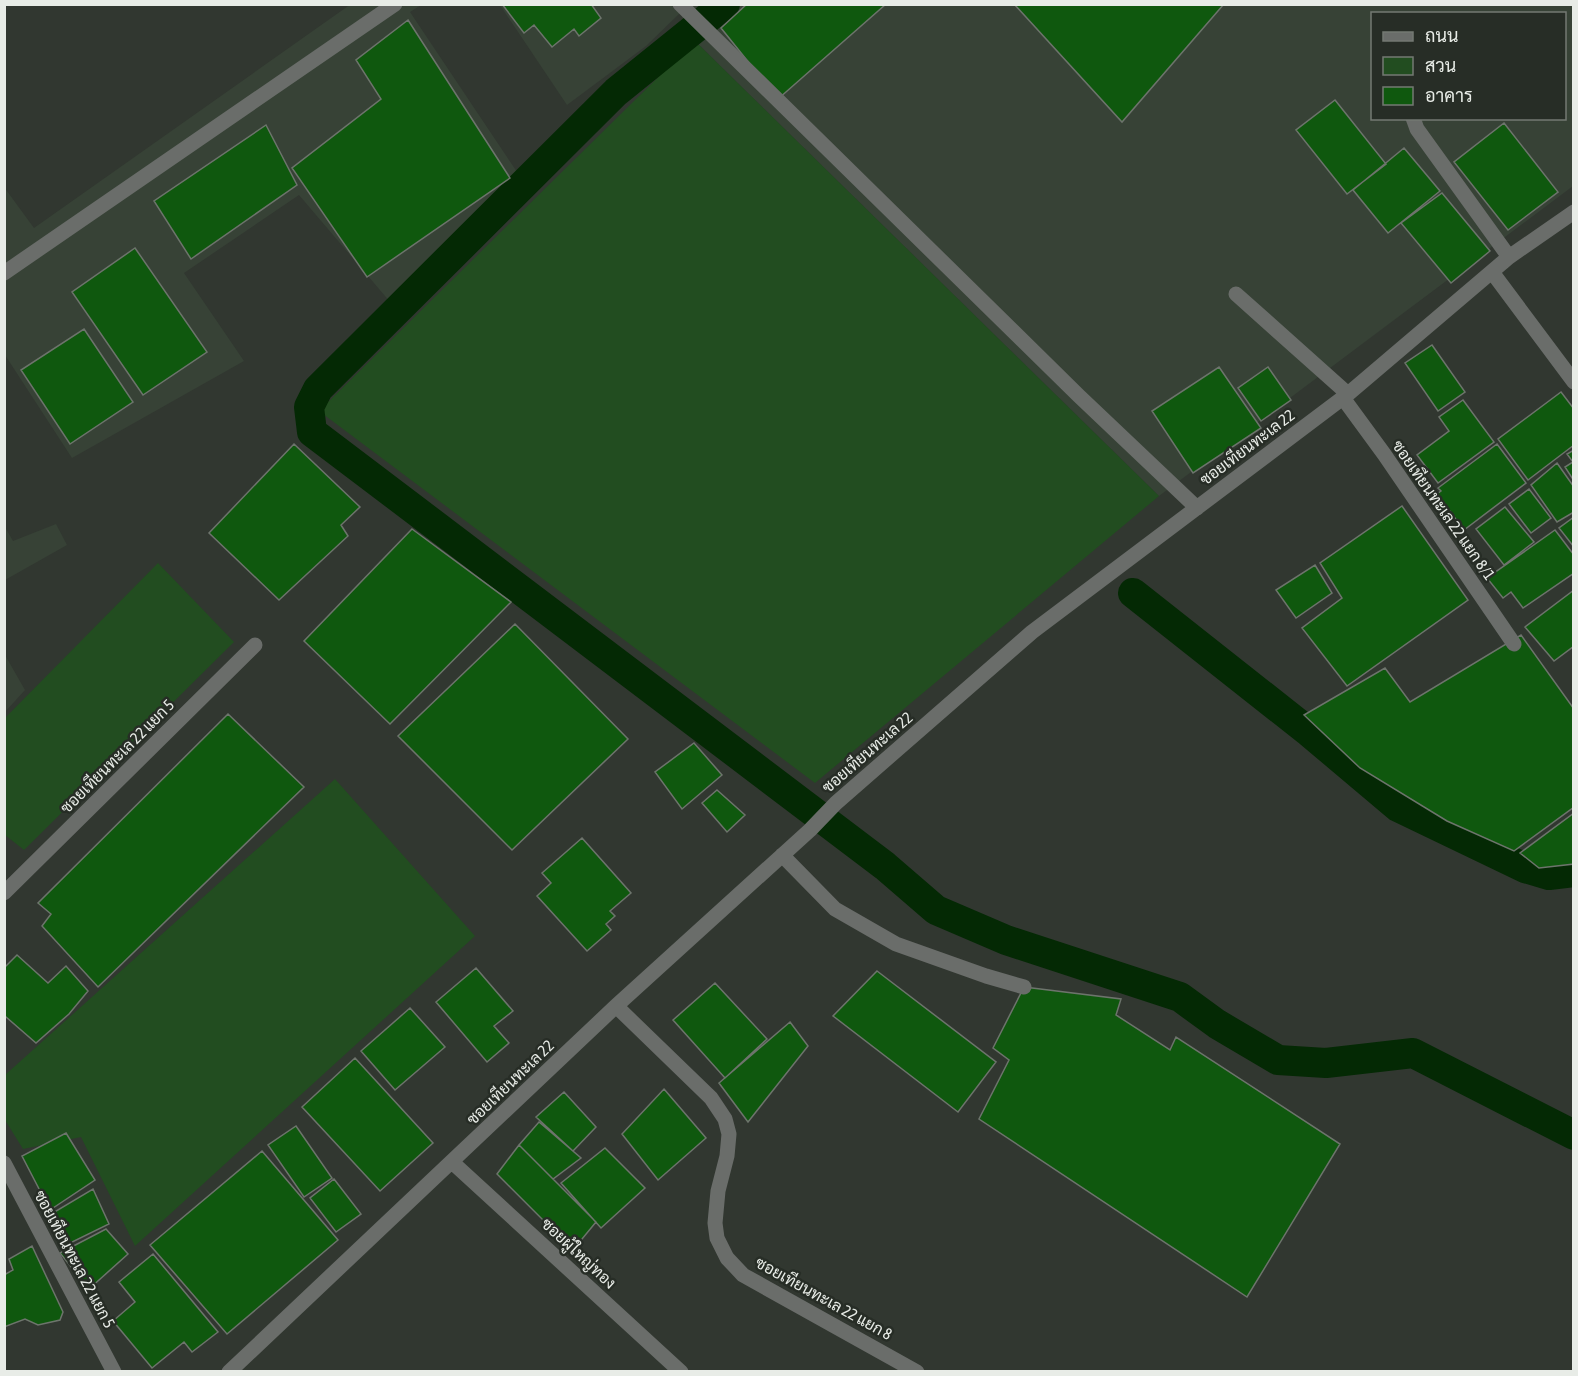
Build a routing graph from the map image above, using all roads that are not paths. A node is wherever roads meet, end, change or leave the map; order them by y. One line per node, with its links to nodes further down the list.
1 (395, 4): 7 (street)
2 (685, 9): 11 (street)
3 (1414, 120): 5 (street)
4 (1574, 212): 5 (street, ซอยเทียนทะเล 22)
5 (1509, 257): 6 (street, ซอยเทียนทะเล 22)
6 (1492, 272): 9 (street); 10 (street, ซอยเทียนทะเล 22)
7 (4, 273)
8 (1236, 294): 10 (street, ซอยเทียนทะเล 22 แยก 8/1)
9 (1574, 382)
10 (1345, 396): 11 (street, ซอยเทียนทะเล 22); 12 (street, ซอยเทียนทะเล 22 แยก 8/1)
11 (1197, 507): 14 (street, ซอยเทียนทะเล 22)
12 (1514, 644)
13 (255, 645): 15 (street, ซอยเทียนทะเล 22 แยก 5)
14 (782, 855): 16 (street); 17 (street, ซอยเทียนทะเล 22)
15 (4, 893)
16 (1024, 987)
17 (616, 1006): 18 (street, ซอยเทียนทะเล 22); 23 (street, ซอยเทียนทะเล 22 แยก 8)
18 (452, 1162): 21 (street, ซอยเทียนทะเล 22); 22 (street, ซอยผู้ใหญ่ทอง)
19 (4, 1163): 20 (street, ซอยเทียนทะเล 22 แยก 5)
20 (114, 1371)
21 (229, 1371)
22 (681, 1371)
23 (917, 1371)

